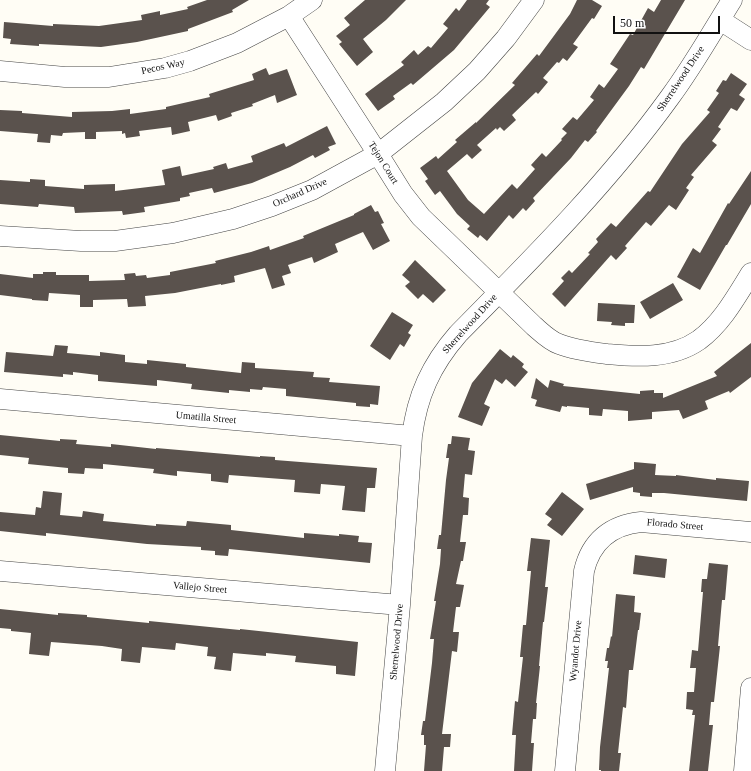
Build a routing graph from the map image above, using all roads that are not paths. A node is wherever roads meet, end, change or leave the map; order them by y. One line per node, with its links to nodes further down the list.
1 (312, 0): 4 (street, Pecos Way)
2 (534, 0): 8 (street, Orchard Drive)
3 (732, 0): 5 (street, Sherrelwood Drive)
4 (289, 16): 7 (street, Pecos Way); 8 (street, Tejon Court)
5 (720, 20): 6 (street); 11 (street, Sherrelwood Drive)
6 (751, 40)
7 (0, 71)
8 (378, 154): 9 (street, Orchard Drive); 11 (street, Tejon Court)
9 (0, 236)
10 (751, 273): 11 (street, Tejon Court)
11 (499, 292): 13 (street, Sherrelwood Drive)
12 (0, 399): 13 (street, Umatilla Street)
13 (412, 436): 17 (street, Sherrelwood Drive)
14 (751, 532): 15 (street, Florado Street)
15 (603, 537): 20 (street, Wyandot Drive)
16 (0, 571): 17 (street, Vallejo Street)
17 (400, 605): 19 (street, Sherrelwood Drive)
18 (751, 688): 21 (street)
19 (385, 771)
20 (565, 771)
21 (744, 771)

